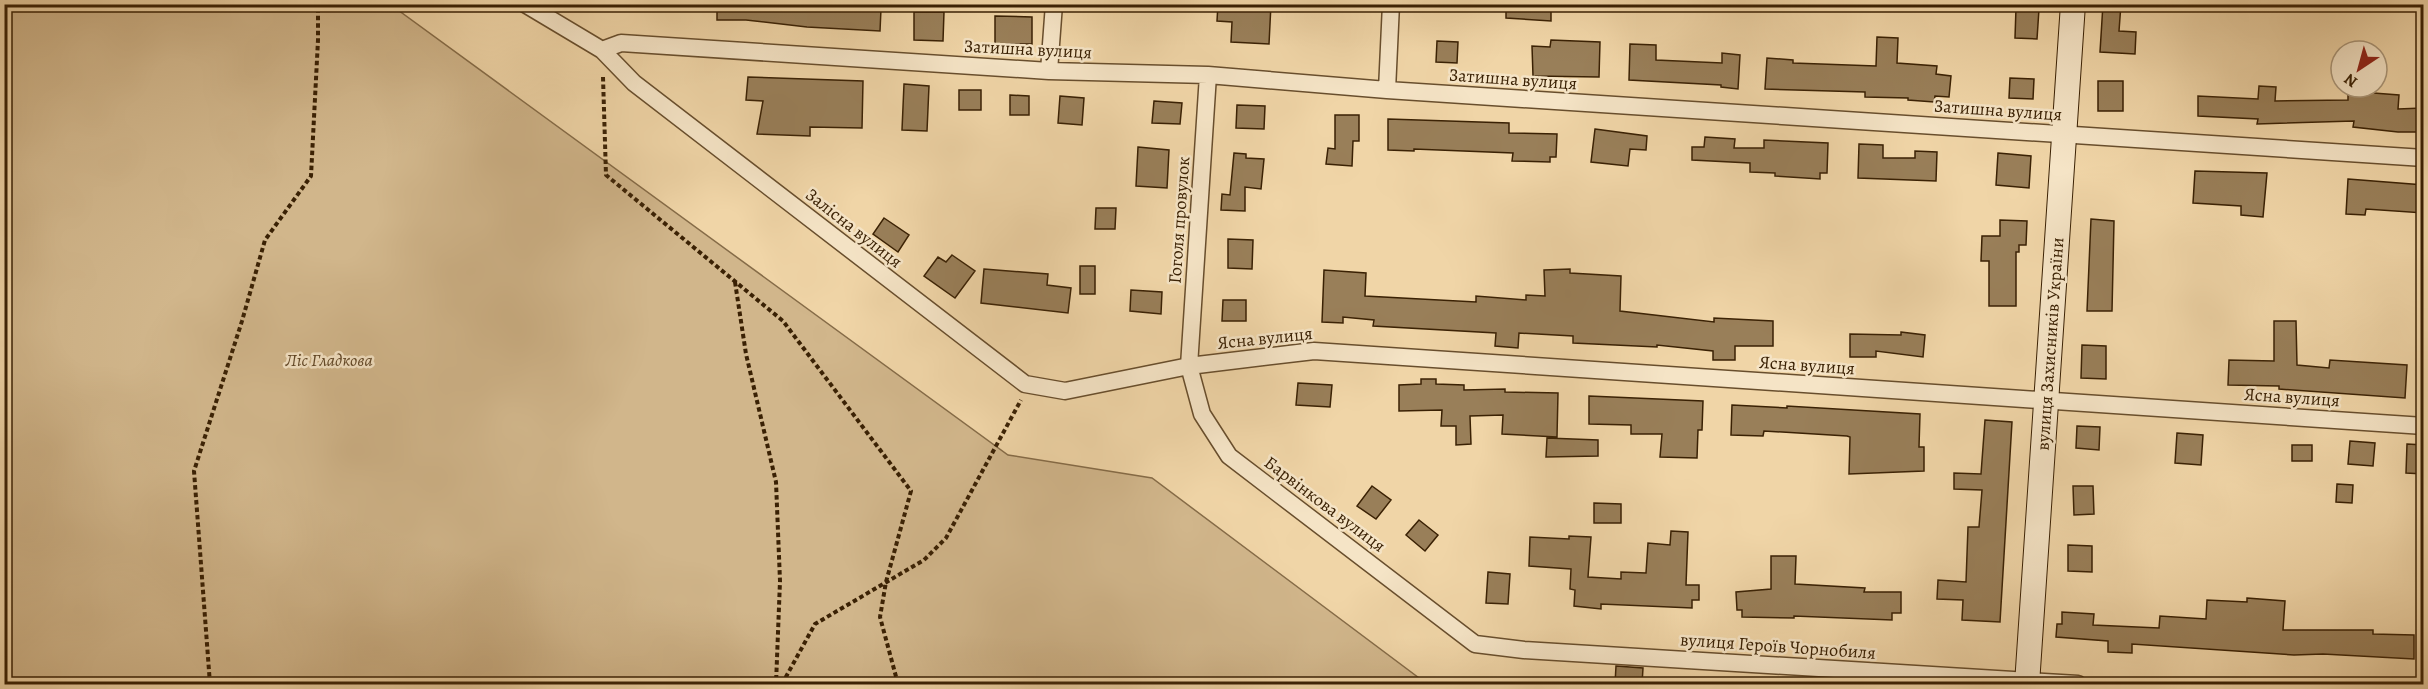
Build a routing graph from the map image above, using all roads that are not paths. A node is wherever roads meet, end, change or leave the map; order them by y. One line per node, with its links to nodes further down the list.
1 (525, 4): 5 (street, Залісна вулиця)
2 (1054, 4): 6 (street)
3 (1391, 4): 8 (street)
4 (2073, 4): 9 (street, вулиця Захисників України)
5 (602, 50): 6 (street, Затишна вулиця); 11 (street, Залісна вулиця)
6 (1049, 71): 7 (street, Затишна вулиця)
7 (1208, 75): 8 (street, Затишна вулиця); 11 (street, Гоголя провулок)
8 (1387, 90): 9 (street, Затишна вулиця)
9 (2064, 134): 10 (street, Затишна вулиця); 12 (street, вулиця Захисників України)
10 (2424, 158)
11 (1189, 366): 12 (street, Ясна вулиця); 14 (street, Барвінкова вулиця)
12 (2046, 400): 13 (street, Ясна вулиця); 16 (street, вулиця Захисників України)
13 (2424, 426)
14 (1475, 644): 15 (street, вулиця Героїв Чорнобиля)
15 (1885, 678): 16 (street, вулиця Героїв Чорнобиля)
16 (2027, 683): 17 (street, вулиця Героїв Чорнобиля)
17 (2078, 684)

